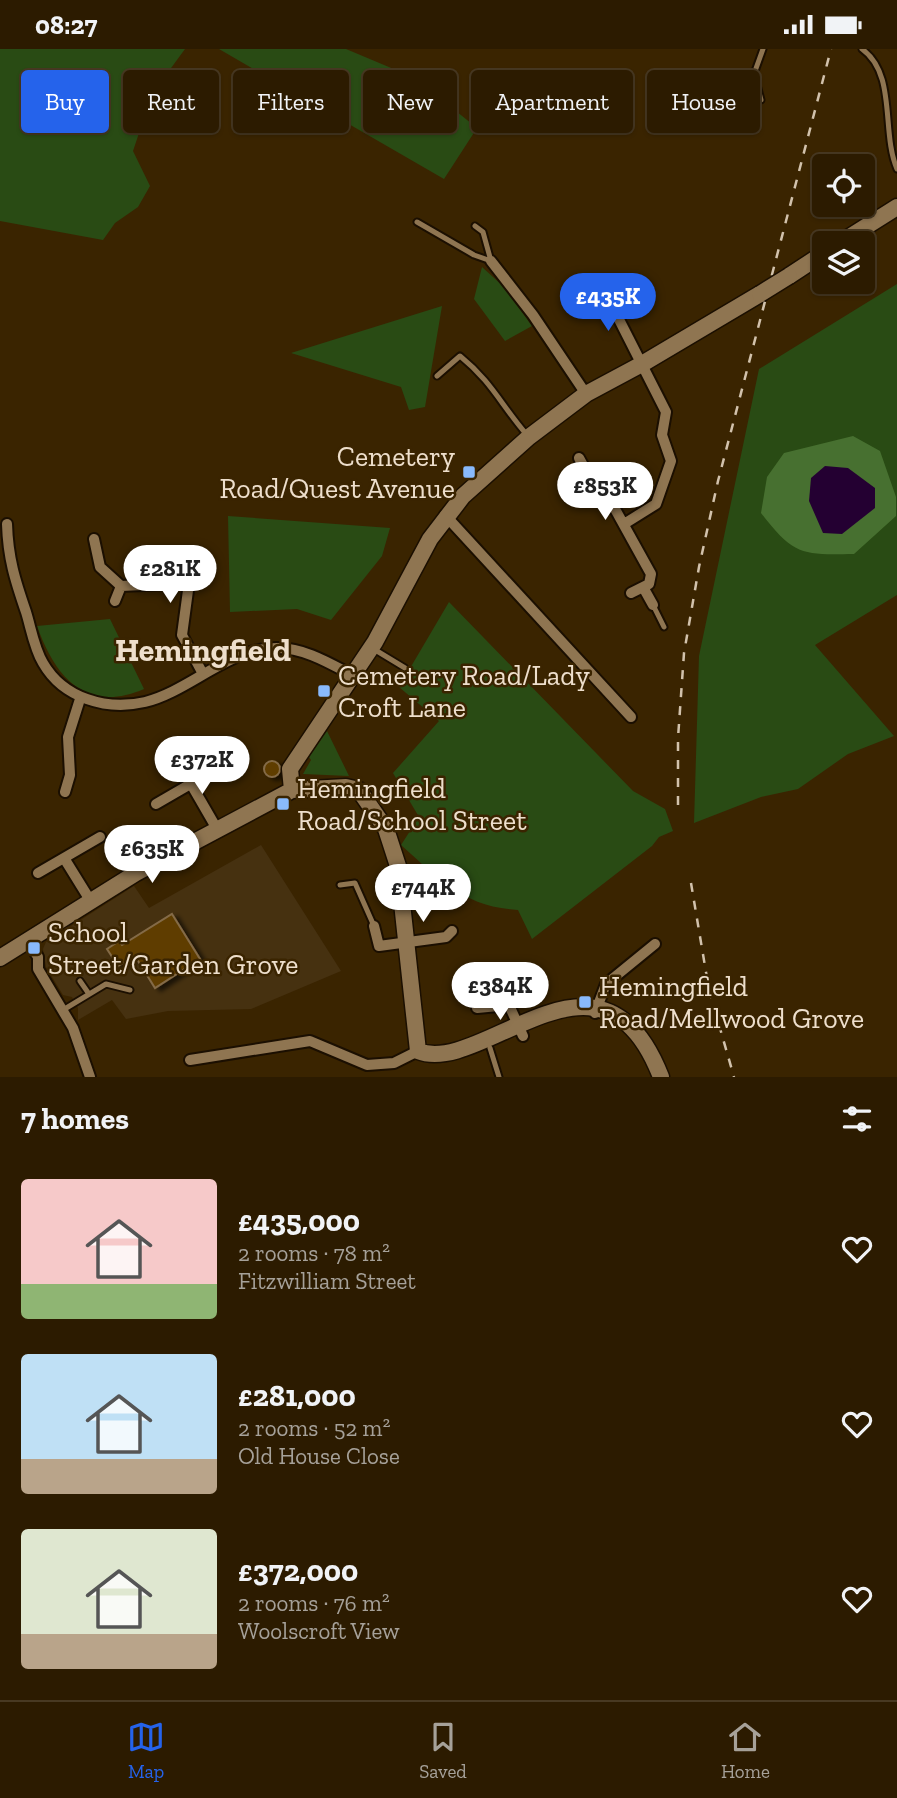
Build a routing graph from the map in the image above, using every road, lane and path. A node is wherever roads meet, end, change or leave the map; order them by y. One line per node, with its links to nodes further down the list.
1 (763, 49): 3 (lane)
2 (862, 49): 4 (lane)
3 (761, 100)
4 (897, 169)
5 (897, 207): 8 (street)
6 (417, 222): 9 (lane)
7 (475, 226): 9 (lane)
8 (859, 231)
9 (491, 261): 14 (street)
10 (812, 261): 12 (street, bridge)
11 (603, 286): 12 (street)
12 (642, 364): 14 (street); 19 (street)
13 (437, 376): 15 (lane)
14 (586, 394): 15 (street)
15 (529, 437): 17 (street)
16 (579, 458): 19 (street)
17 (445, 515): 29 (street); 34 (street)
18 (7, 524): 33 (street)
19 (624, 524): 24 (street)
20 (94, 540): 23 (street)
21 (192, 563): 22 (street)
22 (188, 583): 23 (street); 31 (street)
23 (121, 586): 26 (street)
24 (643, 587): 25 (street); 27 (street)
25 (631, 593)
26 (116, 601)
27 (653, 605): 28 (lane)
28 (664, 627)
29 (371, 648): 30 (lane); 32 (street)
30 (405, 668)
31 (203, 674): 32 (street); 33 (street)
32 (352, 675): 37 (street)
33 (80, 699): 38 (street)
34 (631, 717)
35 (232, 760): 36 (street)
36 (191, 784): 39 (street); 40 (street)
37 (292, 790): 40 (street); 49 (street)
38 (65, 792)
39 (156, 803)
40 (217, 829): 45 (street)
41 (100, 837): 42 (street)
42 (64, 858): 43 (street); 45 (street)
43 (38, 873)
44 (340, 885): 46 (lane)
45 (90, 900): 48 (street)
46 (374, 926): 49 (street)
47 (452, 931): 49 (street)
48 (28, 941): 51 (street); 56 (street)
49 (405, 942): 60 (street)
50 (655, 944): 57 (street)
51 (0, 958)
52 (80, 981): 54 (lane)
53 (130, 990): 54 (lane)
54 (89, 994): 56 (lane)
55 (477, 1008): 58 (street)
56 (63, 1010): 62 (street)
57 (595, 1013): 58 (street); 64 (street)
58 (523, 1036): 59 (street)
59 (490, 1048): 60 (street); 63 (lane)
60 (418, 1051): 61 (street)
61 (190, 1060)
62 (90, 1077)
63 (499, 1077)
64 (661, 1077)

